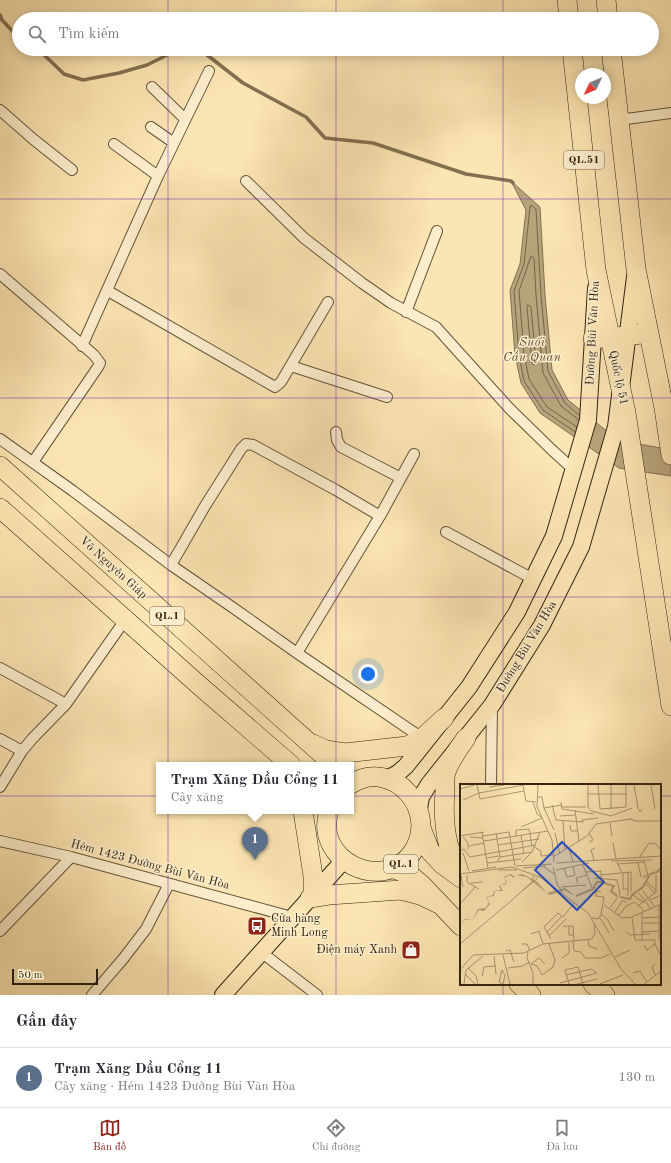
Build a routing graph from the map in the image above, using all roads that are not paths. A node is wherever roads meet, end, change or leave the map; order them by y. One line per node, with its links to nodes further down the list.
1 (567, 0): 3 (highway)
2 (606, 0): 4 (highway)
3 (568, 12)
4 (607, 12)
5 (573, 56): 26 (highway, Quốc lộ 51 / QL.51)
6 (612, 56): 12 (highway)
7 (209, 71): 11 (street)
8 (152, 87): 11 (street)
9 (0, 110): 16 (street)
10 (671, 113): 12 (street)
11 (185, 118): 14 (street)
12 (619, 120): 20 (highway)
13 (151, 127): 14 (street)
14 (174, 143): 17 (street)
15 (114, 144): 17 (street)
16 (72, 170)
17 (158, 176): 22 (street)
18 (246, 181): 24 (street)
19 (437, 231): 24 (street)
20 (636, 270): 25 (highway); 26 (main road, Đường Bùi Văn Hòa)
21 (0, 274): 27 (street)
22 (108, 291): 27 (street); 28 (street)
23 (328, 302): 28 (street)
24 (406, 312): 36 (street)
25 (648, 333): 26 (highway); 34 (highway)
26 (610, 337): 30 (highway, Quốc lộ 51 / QL.51); 36 (main road, Đường Bùi Văn Hòa)
27 (82, 346): 35 (street)
28 (291, 366): 29 (street)
29 (387, 397)
30 (621, 420): 48 (main road, Đường Bùi Văn Hòa); 49 (highway, Quốc lộ 51 / QL.51)
31 (336, 432): 38 (street)
32 (0, 438): 35 (street)
33 (414, 454): 38 (street)
34 (671, 455)
35 (33, 462): 42 (street)
36 (575, 465): 43 (main road)
37 (0, 466): 54 (highway, Võ Nguyên Giáp / QL.1)
38 (401, 478): 40 (street)
39 (0, 508): 44 (highway, QL.1)
40 (380, 516): 42 (street); 45 (street)
41 (446, 532): 43 (street)
42 (171, 565): 45 (street)
43 (533, 579): 50 (main road)
44 (125, 620): 47 (street); 56 (highway, QL.1)
45 (297, 654): 51 (street)
46 (0, 668): 47 (street)
47 (66, 704): 55 (street)
48 (492, 705): 52 (main road, Đường Bùi Văn Hòa); 60 (street)
49 (671, 706)
50 (444, 718): 51 (highway); 59 (main road)
51 (422, 738): 54 (highway)
52 (466, 738): 62 (main road, Đường Bùi Văn Hòa); 70 (highway)
53 (0, 739): 55 (street)
54 (308, 743): 57 (highway, Võ Nguyên Giáp / QL.1)
55 (22, 751): 61 (street)
56 (288, 762)
57 (330, 762)
58 (355, 779): 59 (highway, QL.1)
59 (387, 779): 62 (highway, QL.1)
60 (491, 784)
61 (0, 787)
62 (419, 809): 65 (highway, QL.1)
63 (303, 814): 73 (highway)
64 (327, 814): 68 (highway, QL.1)
65 (421, 828): 69 (highway, QL.1); 71 (highway, QL.1)
66 (0, 841): 67 (street, Hẻm 1423 Đường Bùi Văn Hòa)
67 (72, 857): 72 (street, Hẻm 1423 Đường Bùi Văn Hòa); 77 (street)
68 (344, 860): 69 (highway, QL.1); 73 (main road)
69 (391, 868): 74 (highway, QL.1)
70 (460, 870)
71 (460, 877)
72 (169, 884): 75 (street, Hẻm 1423 Đường Bùi Văn Hòa); 81 (street)
73 (311, 897): 74 (highway); 75 (main road)
74 (441, 905): 76 (highway, QL.1)
75 (292, 917): 78 (main road)
76 (460, 925)
77 (0, 931)
78 (261, 952): 82 (main road); 83 (street)
79 (520, 985): 84 (highway)
80 (594, 985): 85 (highway)
81 (92, 995)
82 (223, 995)
83 (317, 995)
84 (531, 995)
85 (605, 995)

